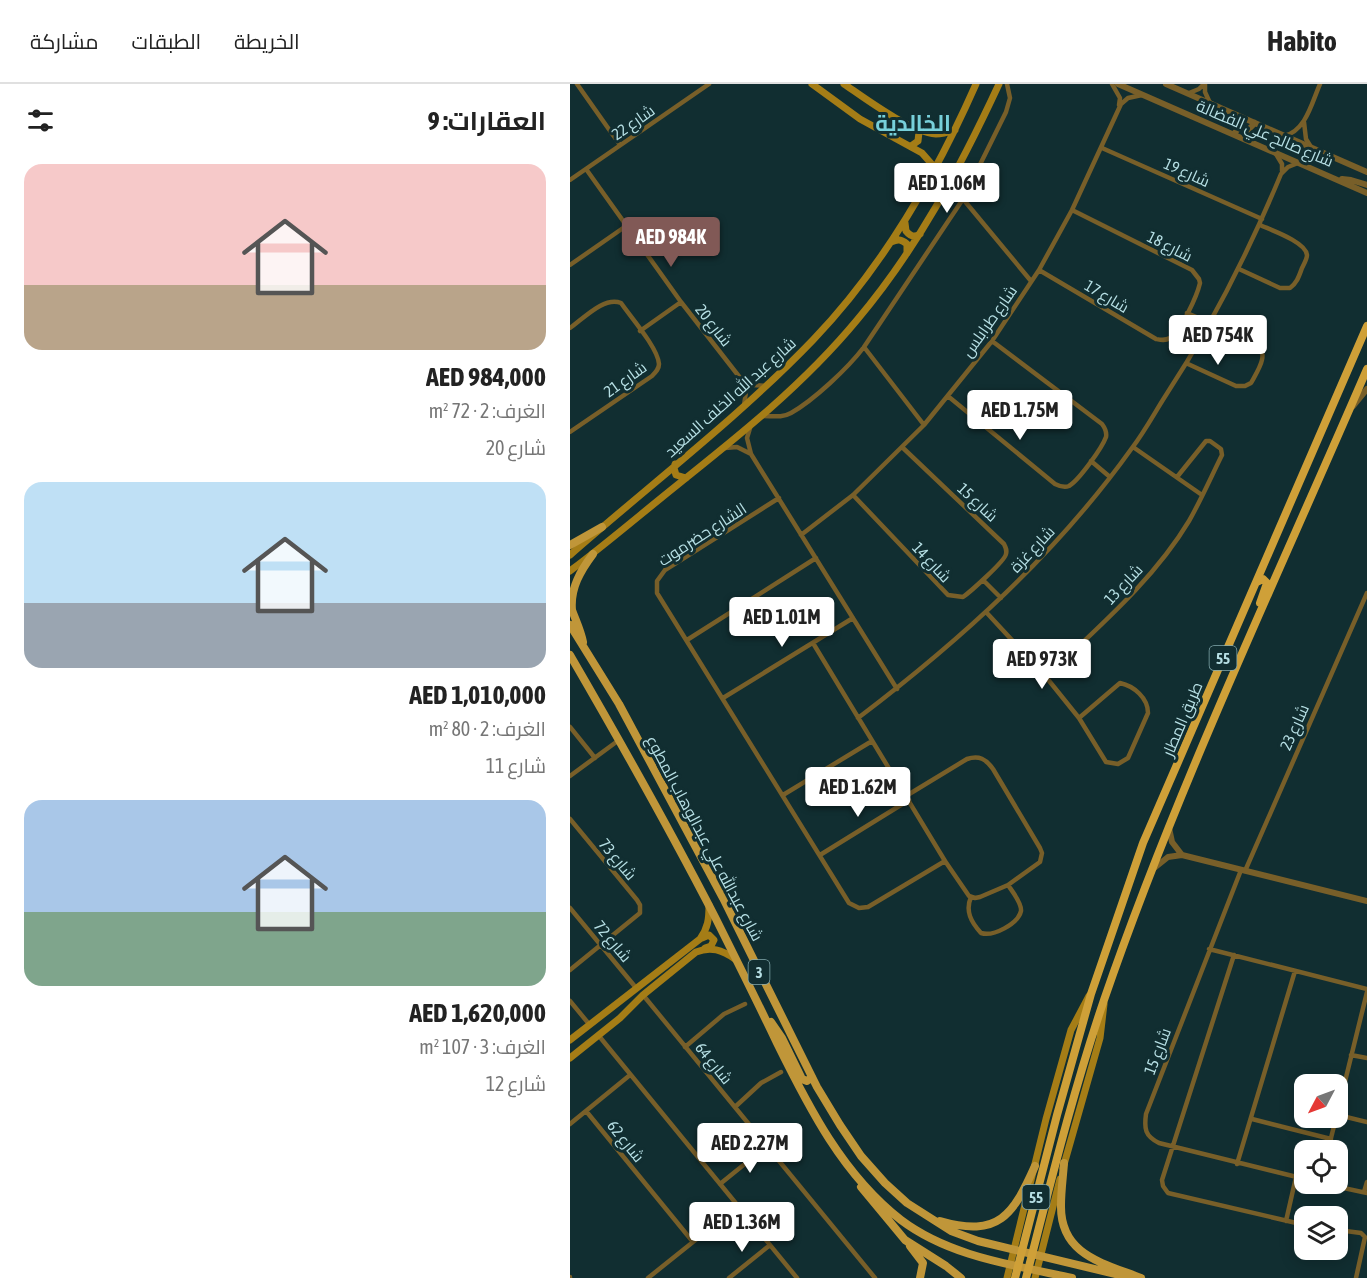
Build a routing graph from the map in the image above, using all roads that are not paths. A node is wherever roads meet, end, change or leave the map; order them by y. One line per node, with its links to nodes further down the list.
1 (577, 84): 25 (street)
2 (709, 84): 25 (street, شارع 22)
3 (812, 84): 26 (main road)
4 (844, 84): 20 (main road)
5 (976, 84): 21 (main road, شارع عبد الله الخلف السعيد)
6 (999, 84): 45 (main road, شارع عبد الله الخلف السعيد)
7 (1007, 84): 39 (street)
8 (1112, 84): 16 (street)
9 (1118, 84): 14 (street, شارع صالح علي الفضالة)
10 (1166, 84): 13 (street, شارع صالح علي الفضالة)
11 (1204, 84): 13 (street); 15 (street)
12 (1320, 84): 18 (street)
13 (1188, 94): 15 (street, شارع صالح علي الفضالة)
14 (1143, 95): 16 (street); 22 (street, شارع صالح علي الفضالة)
15 (1210, 104): 17 (street, شارع صالح علي الفضالة)
16 (1119, 108): 27 (street, شارع طرابلس)
17 (1239, 116): 19 (street, شارع صالح علي الفضالة); 22 (street)
18 (1304, 122): 23 (street); 28 (street)
19 (1255, 123): 23 (street, شارع صالح علي الفضالة); 24 (street)
20 (917, 128): 21 (main road); 26 (main road)
21 (955, 130): 32 (main road, شارع عبد الله الخلف السعيد)
22 (1234, 134): 24 (street, شارع صالح علي الفضالة)
23 (1284, 136): 28 (street, شارع صالح علي الفضالة)
24 (1250, 141): 29 (street, شارع صالح علي الفضالة)
25 (620, 146): 31 (street, شارع 22)
26 (911, 146): 32 (main road)
27 (1102, 148): 40 (street, شارع طرابلس); 41 (street, شارع 19)
28 (1312, 148): 33 (street, شارع صالح علي الفضالة)
29 (1275, 153): 30 (street, شارع صالح علي الفضالة); 34 (street)
30 (1299, 163): 34 (street); 35 (street, شارع صالح علي الفضالة)
31 (586, 169): 36 (street, شارع 22); 44 (street, شارع 20)
32 (936, 169): 42 (main road, شارع عبد الله الخلف السعيد)
33 (1367, 172)
34 (1281, 174): 41 (street, شارع غزة)
35 (1338, 179): 37 (street); 38 (street, شارع صالح علي الفضالة)
36 (570, 180)
37 (1367, 185)
38 (1367, 193)
39 (963, 199): 51 (street); 59 (street)
40 (1072, 210): 50 (street, شارع طرابلس); 53 (street, شارع 18)
41 (1262, 219): 43 (street, شارع غزة)
42 (906, 220): 45 (main road); 46 (main road, شارع عبد الله الخلف السعيد)
43 (1260, 225): 49 (street, شارع غزة); 49 (street)
44 (626, 226): 48 (street); 52 (street, شارع 20)
45 (921, 233): 47 (main road, شارع عبد الله الخلف السعيد)
46 (891, 242): 47 (main road); 63 (main road, شارع عبد الله الخلف السعيد)
47 (906, 255): 68 (main road, شارع عبد الله الخلف السعيد)
48 (570, 265)
49 (1239, 269): 54 (street, شارع غزة)
50 (1039, 270): 51 (street, شارع طرابلس); 53 (street, شارع 17)
51 (1031, 281): 58 (street, شارع طرابلس)
52 (681, 302): 57 (street); 62 (street, شارع 20)
53 (1187, 313): 54 (street)
54 (1211, 324): 60 (street, شارع غزة); 60 (street)
55 (1367, 326): 92 (highway, طريق المطار / 55)
56 (570, 328): 57 (street, شارع 21)
57 (640, 331): 71 (street, شارع 21)
58 (992, 341): 65 (street, شارع طرابلس); 76 (street)
59 (864, 347): 68 (street); 69 (street)
60 (1188, 364): 73 (street, شارع غزة)
61 (1367, 369): 67 (highway, طريق المطار / 55)
62 (741, 379): 63 (street); 66 (street)
63 (767, 386): 66 (main road, شارع عبد الله الخلف السعيد)
64 (1367, 389): 67 (street)
65 (949, 397): 69 (street, شارع طرابلس); 76 (street)
66 (744, 406): 77 (main road, شارع عبد الله الخلف السعيد)
67 (1349, 411): 102 (highway, طريق المطار / 55)
68 (763, 416): 70 (main road, شارع عبد الله الخلف السعيد)
69 (924, 425): 72 (street, شارع طرابلس)
70 (750, 428): 74 (main road, شارع عبد الله الخلف السعيد); 75 (street)
71 (570, 432)
72 (902, 447): 81 (street, شارع طرابلس); 91 (street, شارع 15)
73 (1133, 447): 78 (street, شارع غزة); 79 (street)
74 (724, 448): 75 (street); 80 (main road, شارع عبد الله الخلف السعيد)
75 (751, 454): 83 (street)
76 (1091, 461): 78 (street)
77 (675, 464): 80 (main road); 84 (main road, شارع عبد الله الخلف السعيد)
78 (1110, 477): 94 (street, شارع غزة)
79 (1177, 477): 82 (street); 82 (street, شارع 13)
80 (686, 478): 87 (main road, شارع عبد الله الخلف السعيد)
81 (853, 495): 85 (street, شارع طرابلس); 91 (street, شارع 14)
82 (1202, 495): 103 (street, شارع 13)
83 (779, 498): 85 (street); 98 (street, الشارع حضرموت)
84 (602, 527): 86 (main road); 88 (main road, شارع عبد الله الخلف السعيد)
85 (801, 535): 89 (street)
86 (570, 545)
87 (593, 554): 90 (main road, شارع عبد الله الخلف السعيد); 100 (main road)
88 (570, 555)
89 (816, 558): 96 (street); 98 (street)
90 (570, 571)
91 (983, 580): 94 (street)
92 (1257, 582): 102 (highway); 137 (highway, طريق المطار / 55)
93 (1367, 593): 121 (street, شارع 23)
94 (1001, 598): 95 (street, شارع غزة)
95 (986, 612): 103 (street); 104 (street, شارع غزة)
96 (853, 618): 99 (street); 104 (street)
97 (570, 626): 100 (main road, شارع عبدالله علي عبدالوهاب المطوع / 3)
98 (687, 640): 105 (street, الشارع حضرموت)
99 (813, 643): 105 (street); 106 (street)
100 (584, 650): 156 (main road, شارع عبدالله علي عبدالوهاب المطوع / 3)
101 (570, 655): 109 (main road, شارع عبدالله علي عبدالوهاب المطوع / 3)
102 (1236, 669): 116 (highway, طريق المطار / 55)
103 (1046, 677): 107 (street)
104 (897, 689): 106 (street, شارع غزة)
105 (723, 698): 113 (street, الشارع حضرموت)
106 (858, 718): 110 (street)
107 (1079, 718): 107 (street)
108 (570, 728): 111 (street)
109 (619, 740): 111 (street); 125 (main road, شارع عبدالله علي عبدالوهاب المطوع / 3)
110 (872, 741): 113 (street); 114 (street)
111 (595, 758): 112 (street)
112 (570, 776)
113 (783, 795): 117 (street, الشارع حضرموت)
114 (908, 798): 117 (street); 119 (street); 122 (street)
115 (570, 819): 128 (street, شارع 73)
116 (1169, 828): 118 (street); 120 (highway, طريق المطار / 55)
117 (820, 855): 119 (street, الشارع حضرموت)
118 (1182, 855): 120 (street); 121 (street)
119 (945, 861): 123 (street)
120 (1153, 869): 138 (highway, طريق المطار / 55)
121 (1243, 871): 124 (street); 130 (street, شارع 15)
122 (1008, 885): 123 (street); 123 (street)
123 (971, 897)
124 (1367, 900)
125 (709, 905): 127 (main road); 132 (main road, شارع عبدالله علي عبدالوهاب المطوع / 3)
126 (570, 908): 128 (street, شارع 72)
127 (700, 939): 129 (main road); 136 (main road)
128 (601, 946): 133 (street); 136 (street, شارع 72)
129 (705, 948): 132 (main road); 136 (main road)
130 (1209, 949): 131 (street); 166 (street, شارع 15)
131 (1234, 955): 134 (street); 166 (street)
132 (736, 960): 142 (main road, شارع عبدالله علي عبدالوهاب المطوع / 3)
133 (570, 970)
134 (1295, 972): 135 (street); 160 (street)
135 (1367, 990): 150 (street)
136 (640, 992): 141 (main road); 143 (main road); 147 (street, شارع 64)
137 (1091, 994): 169 (main road, طريق المطار); 198 (highway, طريق المطار / 55)
138 (1104, 1000): 167 (main road, طريق المطار); 199 (highway, طريق المطار / 55)
139 (570, 1001): 144 (street)
140 (745, 1004): 147 (street)
141 (611, 1007): 143 (main road); 144 (main road)
142 (762, 1012): 156 (main road); 170 (main road, شارع عبدالله علي عبدالوهاب المطوع / 3)
143 (620, 1018): 145 (main road)
144 (589, 1024): 146 (main road)
145 (599, 1036): 149 (main road); 155 (street)
146 (570, 1040)
147 (685, 1047): 157 (street, شارع 64)
148 (570, 1051): 149 (main road)
149 (578, 1052): 151 (main road)
150 (1351, 1055): 152 (street); 154 (street)
151 (570, 1058)
152 (1367, 1058)
153 (781, 1072): 157 (street)
154 (1347, 1074)
155 (630, 1075): 158 (street); 173 (street)
156 (812, 1077): 179 (main road, شارع عبدالله علي عبدالوهاب المطوع / 3)
157 (735, 1107): 165 (street, شارع 64)
158 (586, 1111): 162 (street); 185 (street, شارع 62)
159 (1348, 1118): 161 (street)
160 (1252, 1119): 164 (street); 168 (street)
161 (1367, 1122)
162 (570, 1124)
163 (1334, 1128): 164 (street)
164 (1331, 1139)
165 (766, 1146): 173 (street); 194 (street, شارع 64)
166 (1173, 1146): 168 (street, شارع 15); 181 (street)
167 (1064, 1163): 180 (main road, طريق المطار); 202 (main road)
168 (1237, 1164): 171 (street, شارع 15)
169 (1035, 1166): 178 (main road, طريق المطار); 179 (main road, 3)
170 (855, 1176): 184 (main road); 189 (main road, شارع عبدالله علي عبدالوهاب المطوع / 3)
171 (1294, 1177)
172 (1367, 1182): 176 (street)
173 (720, 1184): 177 (street)
174 (1294, 1186): 181 (street)
175 (1348, 1189): 176 (street)
176 (1366, 1193)
177 (738, 1206): 185 (street); 186 (street)
178 (1022, 1215): 180 (main road); 187 (main road, طريق المطار)
179 (927, 1217): 187 (main road, شارع عبدالله علي عبدالوهاب المطوع / 3)
180 (1050, 1220): 188 (main road, طريق المطار)
181 (1286, 1221): 182 (street)
182 (1294, 1223)
183 (1348, 1231): 203 (street)
184 (905, 1240): 195 (main road); 196 (main road)
185 (693, 1242): 191 (street)
186 (770, 1245): 192 (street); 193 (street)
187 (1014, 1248): 188 (main road, 3); 189 (main road, طريق المطار)
188 (1041, 1255): 190 (main road, طريق المطار); 201 (main road, 3)
189 (1011, 1263): 190 (main road, 3); 197 (main road, طريق المطار)
190 (1036, 1274): 200 (main road, 3)
191 (648, 1278)
192 (729, 1278)
193 (798, 1278)
194 (875, 1278)
195 (920, 1278)
196 (961, 1278)
197 (1007, 1278)
198 (1015, 1278)
199 (1026, 1278)
200 (1072, 1278)
201 (1132, 1278)
202 (1141, 1278)
203 (1356, 1278)

